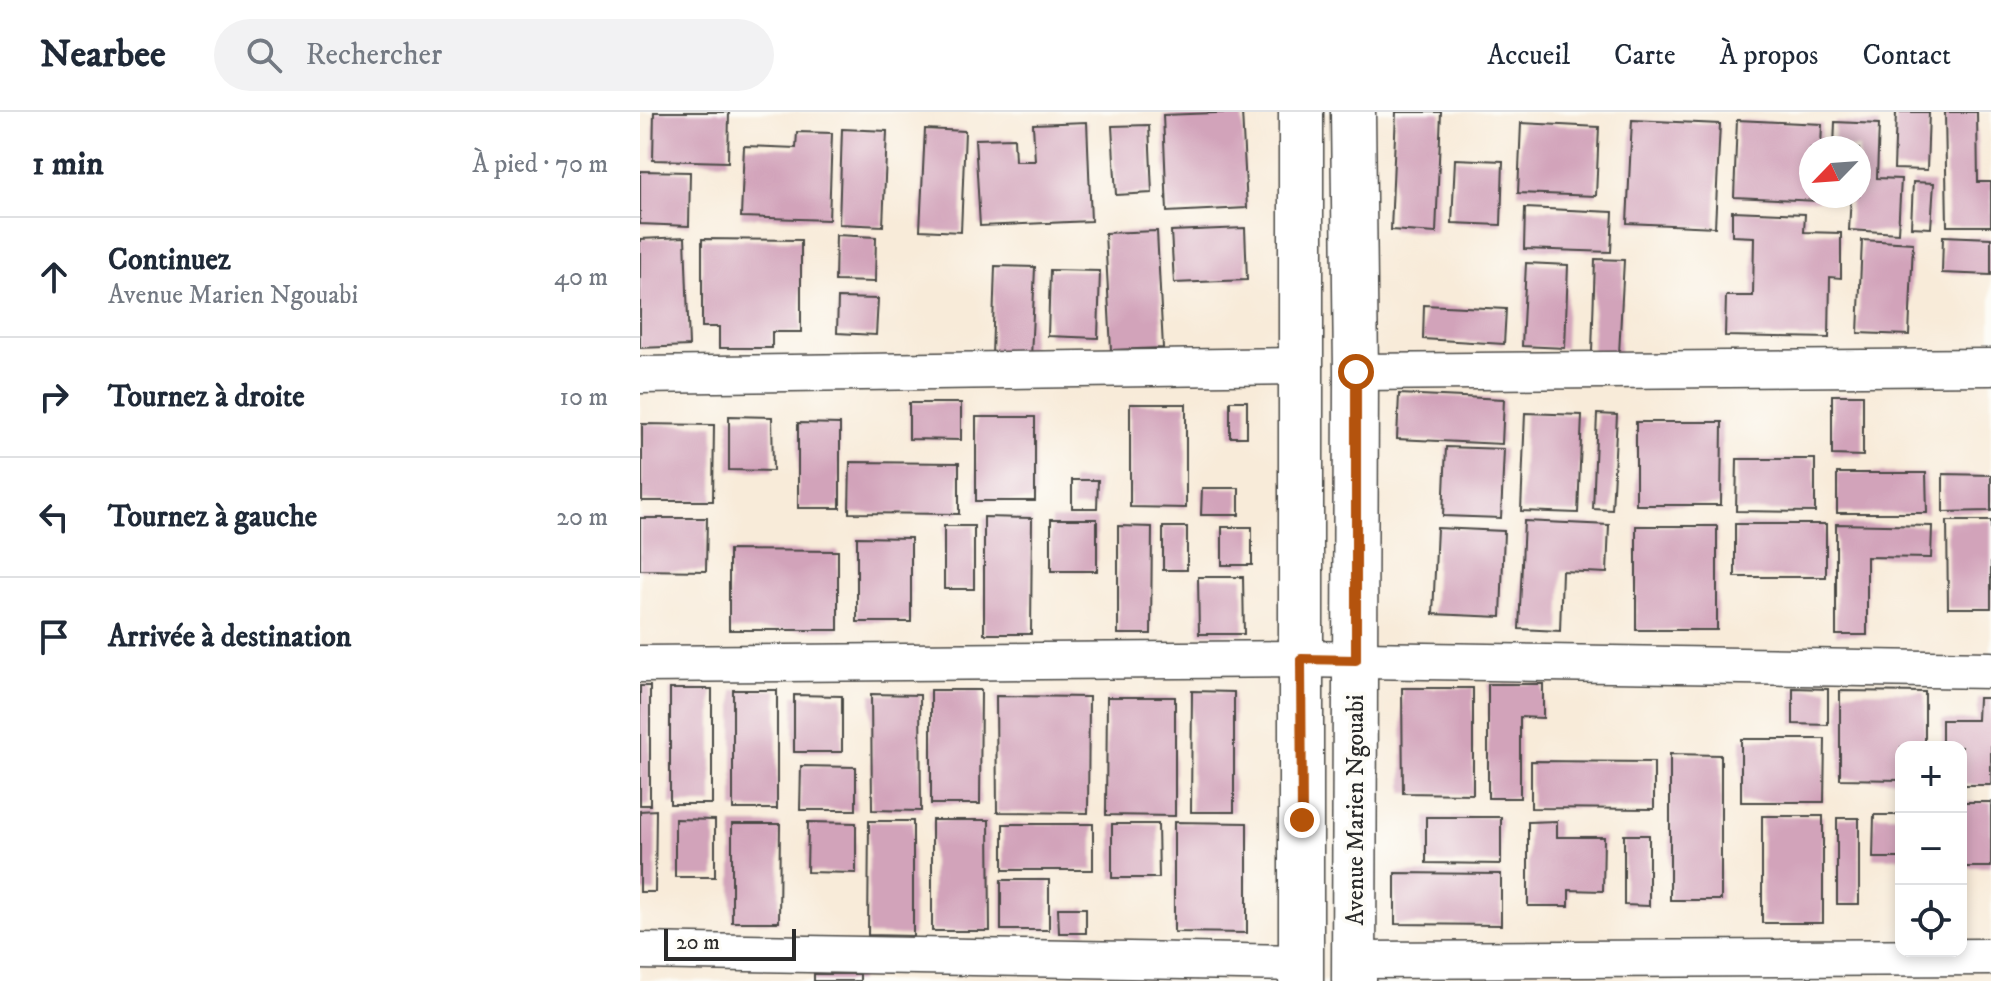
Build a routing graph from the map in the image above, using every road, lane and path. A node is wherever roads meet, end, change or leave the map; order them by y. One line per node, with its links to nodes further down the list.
1 (1301, 112): 3 (main road)
2 (1353, 112): 5 (main road, Avenue Marien Ngouabi)
3 (1299, 366): 6 (street); 7 (main road)
4 (1991, 367): 5 (street)
5 (1356, 372): 8 (main road, Avenue Marien Ngouabi)
6 (640, 375)
7 (1301, 659): 8 (street); 9 (street); 14 (main road)
8 (1356, 660): 10 (street); 13 (main road, Avenue Marien Ngouabi)
9 (640, 664)
10 (1991, 670)
11 (640, 951): 14 (street)
12 (1991, 957): 13 (street)
13 (1354, 971)
14 (1301, 972)

